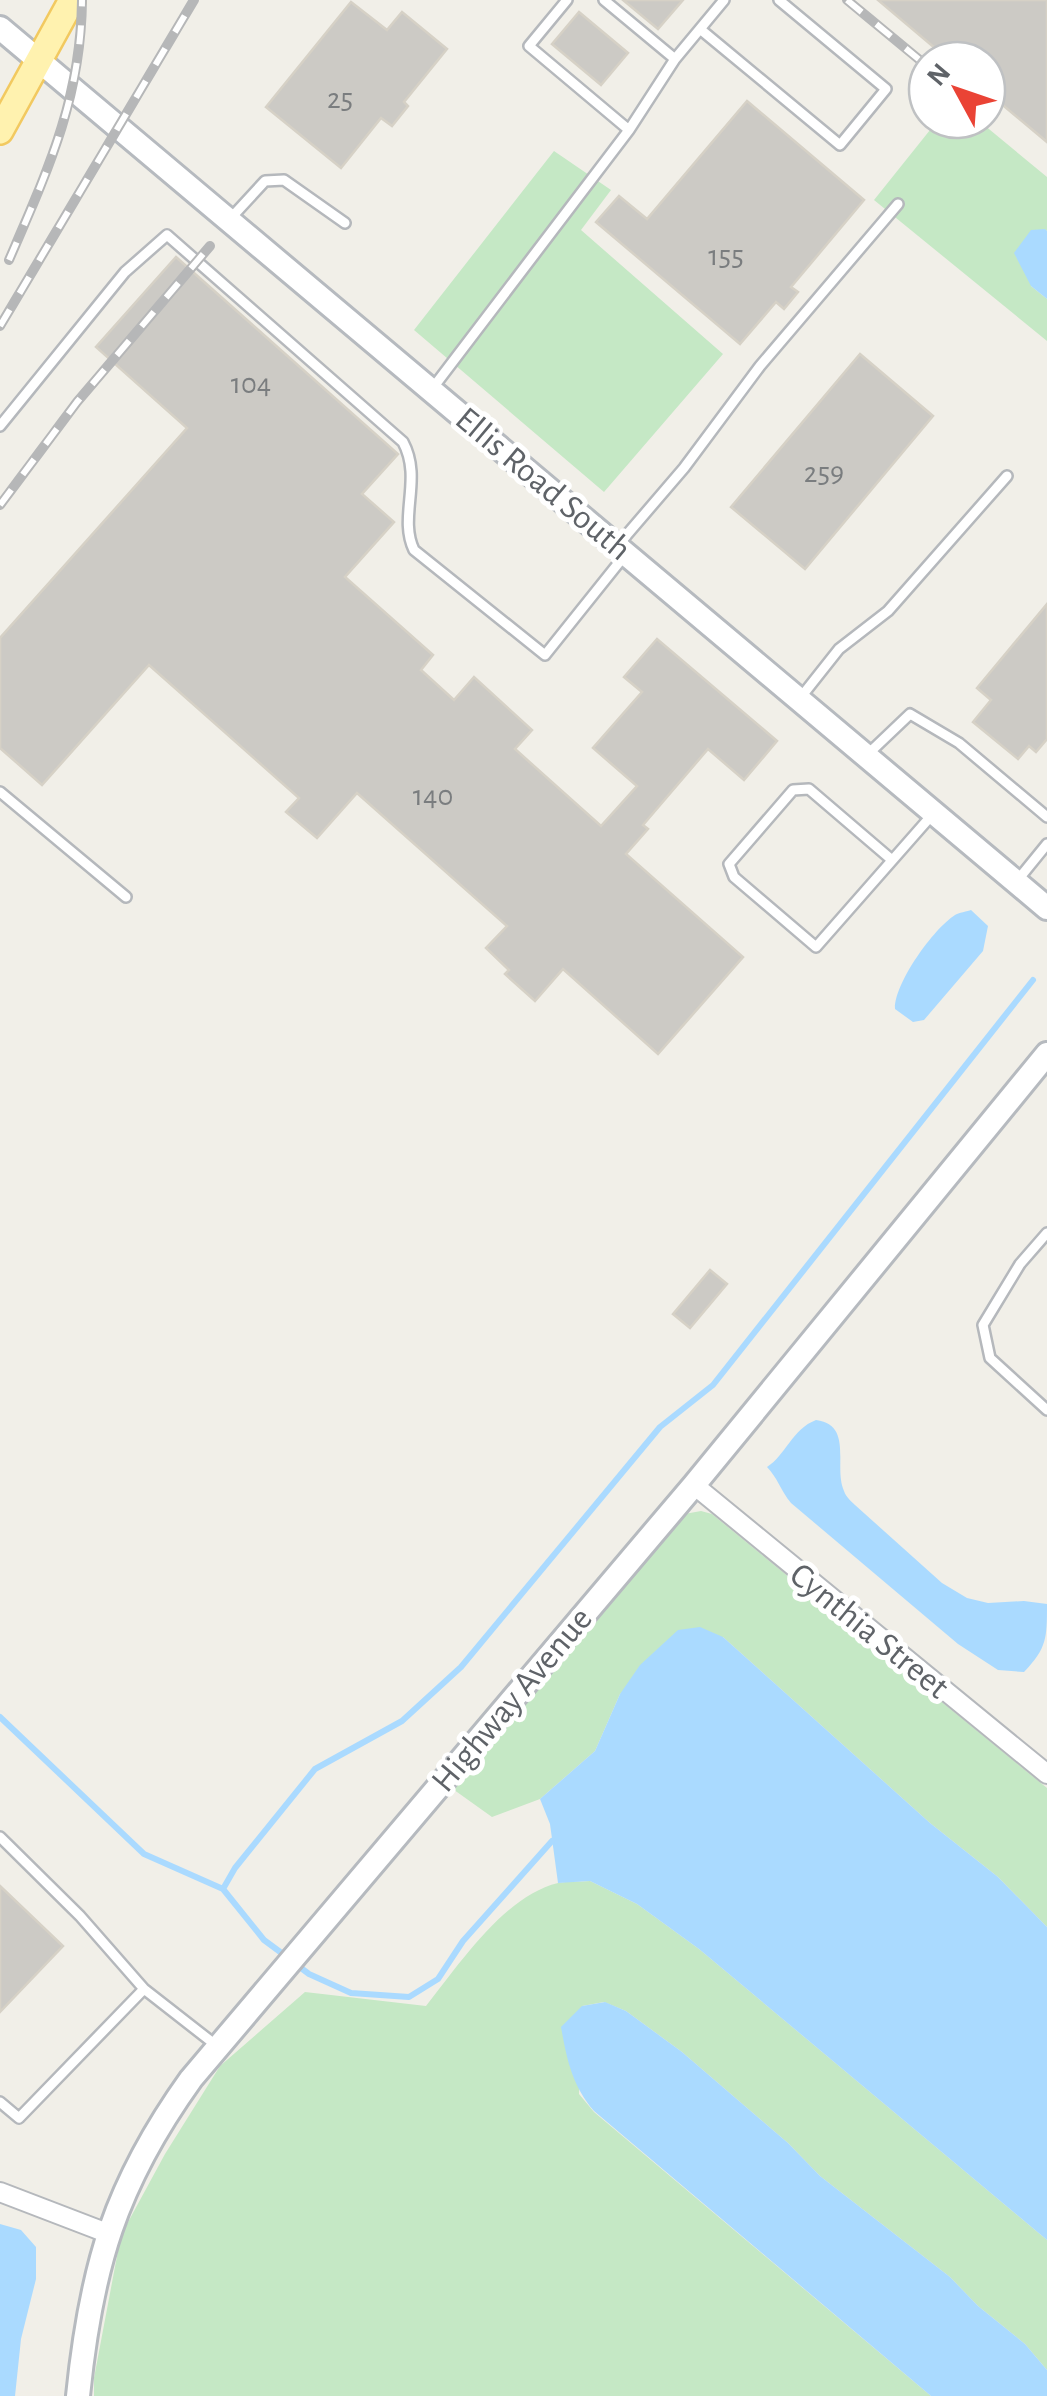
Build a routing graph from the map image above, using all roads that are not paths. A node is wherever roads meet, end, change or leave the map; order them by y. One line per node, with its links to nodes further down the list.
1 (72, 0): 9 (main road)
2 (567, 0): 11 (lane)
3 (604, 0): 8 (lane)
4 (724, 0): 7 (lane)
5 (779, 0): 7 (lane)
6 (0, 28): 9 (street, Ellis Road South)
7 (700, 29): 8 (lane)
8 (675, 59): 11 (lane)
9 (39, 61): 10 (main road); 13 (street, Ellis Road South)
10 (2, 121)
11 (628, 130): 15 (lane)
12 (898, 204): 18 (lane)
13 (230, 219): 14 (lane); 15 (street, Ellis Road South)
14 (345, 224)
15 (432, 389): 18 (street, Ellis Road South)
16 (0, 426): 18 (lane)
17 (1007, 476): 19 (lane)
18 (622, 549): 19 (street, Ellis Road South)
19 (799, 699): 20 (street, Ellis Road South)
20 (866, 756): 22 (street, Ellis Road South); 23 (lane)
21 (0, 792): 27 (lane)
22 (934, 813): 25 (lane); 26 (street, Ellis Road South)
23 (1047, 817)
24 (1047, 844): 26 (lane)
25 (892, 860): 25 (lane)
26 (1016, 882): 28 (street, Ellis Road South)
27 (126, 897)
28 (1047, 908)
29 (1047, 1054): 32 (street, Highway Avenue)
30 (1047, 1233): 31 (lane)
31 (1047, 1410)
32 (694, 1485): 33 (street, Cynthia Street); 36 (street, Highway Avenue)
33 (1047, 1774)
34 (0, 1837): 35 (lane)
35 (144, 1989): 36 (lane); 37 (lane)
36 (216, 2046): 39 (street, Highway Avenue)
37 (0, 2102)
38 (0, 2192): 39 (street)
39 (107, 2233): 40 (street, Highway Avenue)
40 (78, 2396)

